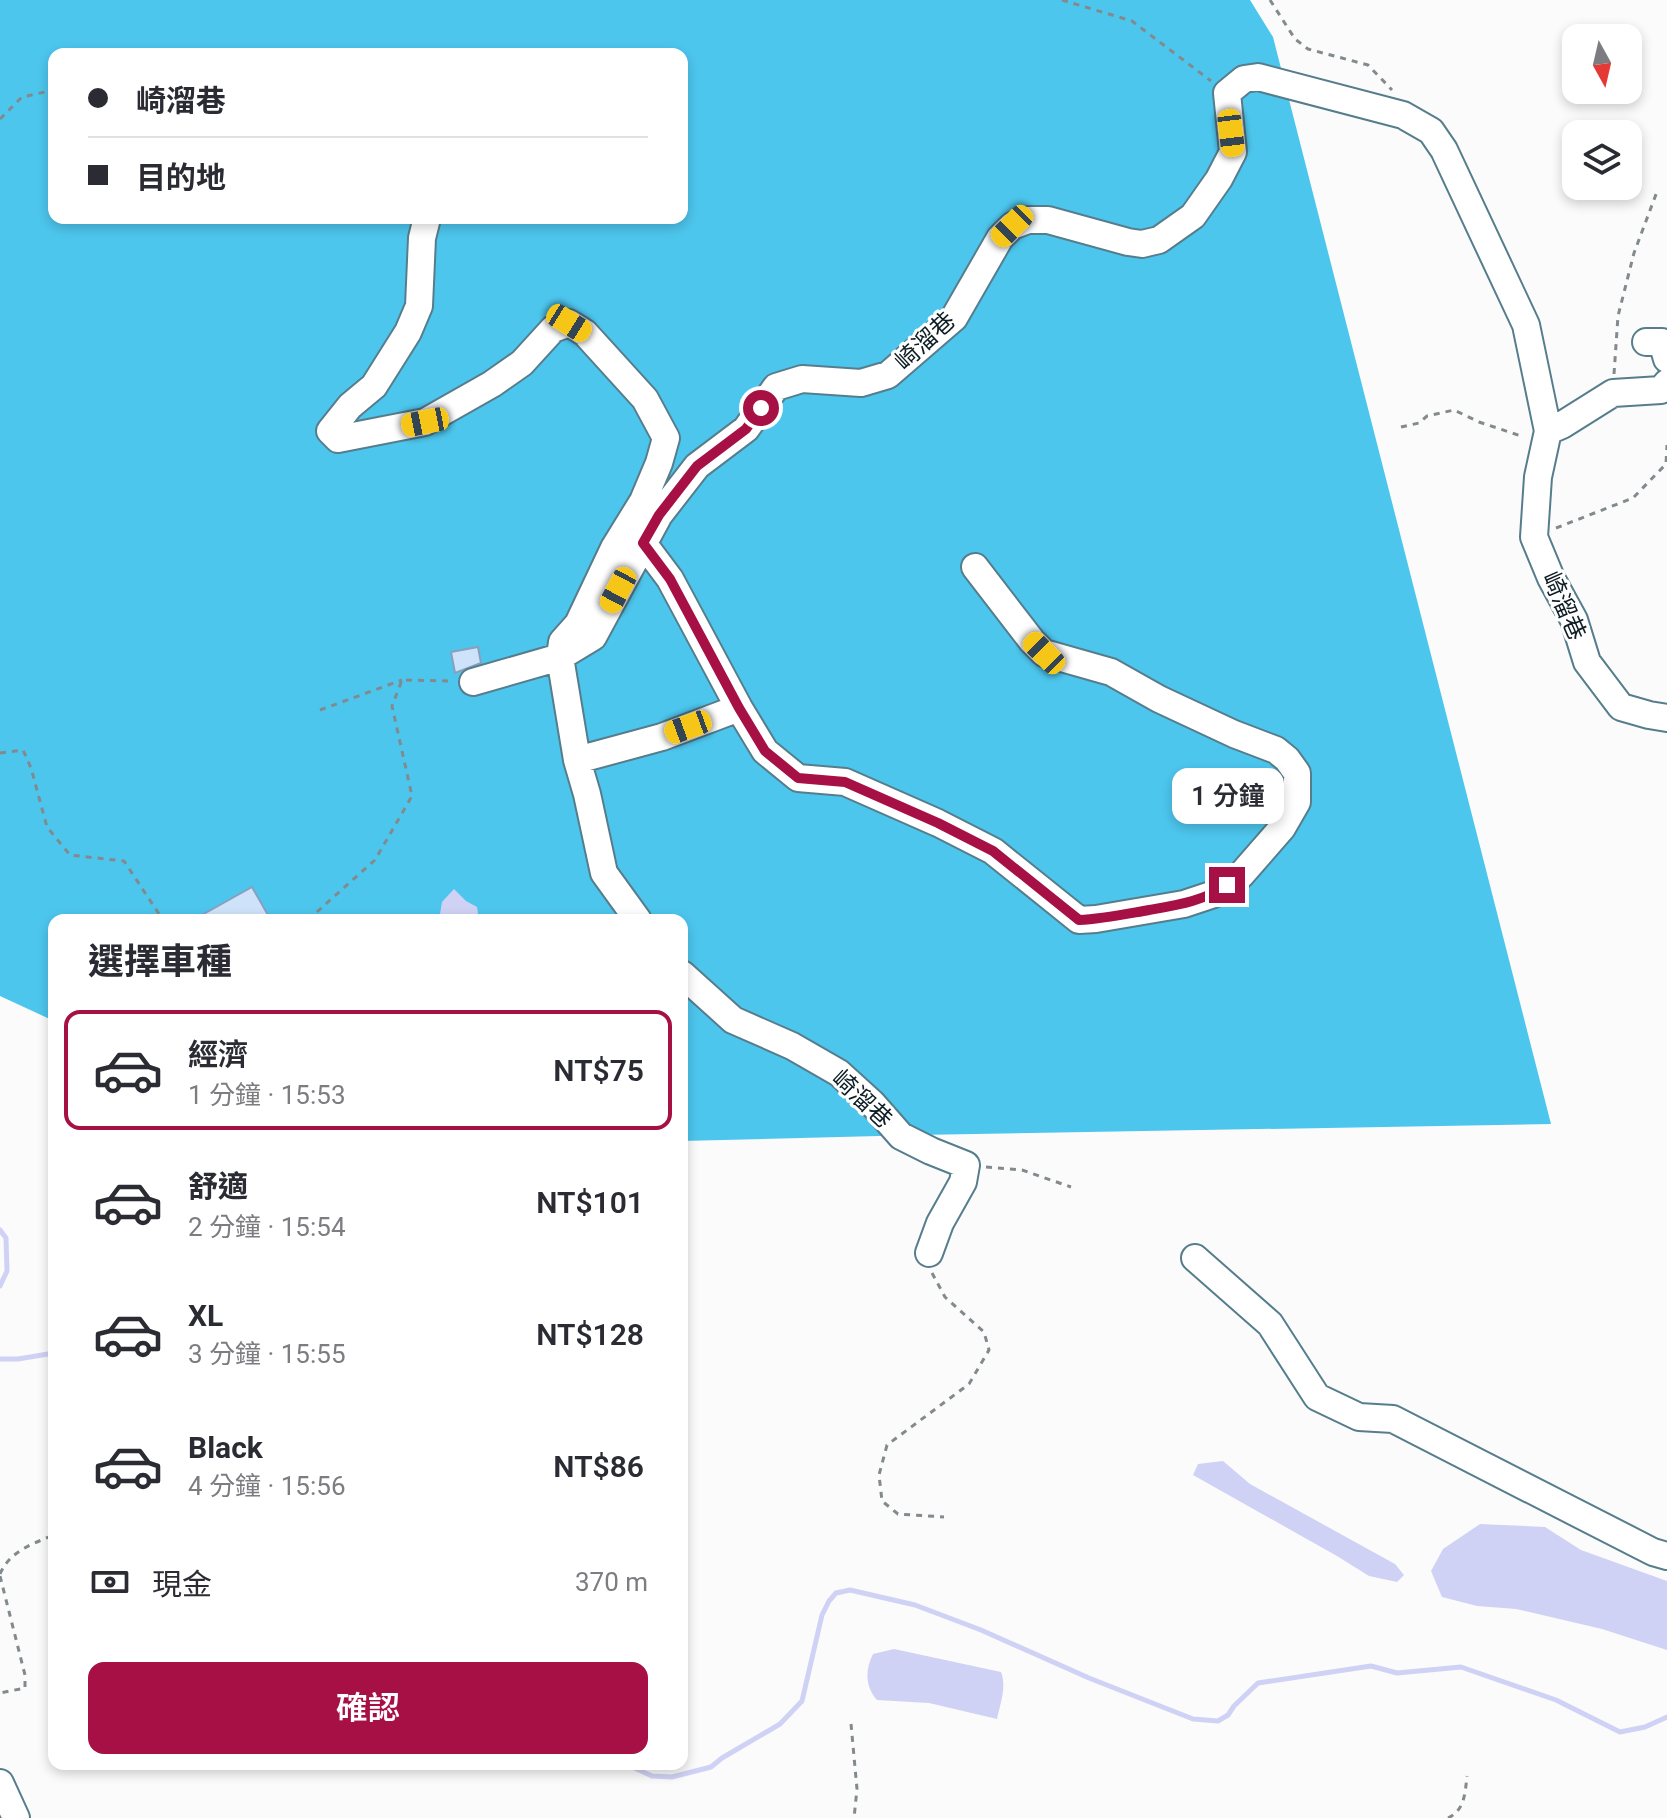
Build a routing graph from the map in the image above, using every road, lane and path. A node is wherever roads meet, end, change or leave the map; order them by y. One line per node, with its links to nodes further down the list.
1 (1062, 0): 4 (path)
2 (1270, 0): 5 (path)
3 (48, 91): 6 (path)
4 (1227, 93): 5 (street, 崎溜巷); 17 (street, 崎溜巷)
5 (1403, 115): 14 (street, 崎溜巷)
6 (0, 119)
7 (1658, 189): 12 (path)
8 (426, 224): 19 (street)
9 (1646, 342): 10 (street)
10 (1667, 359)
11 (1667, 383): 12 (street)
12 (1613, 393): 14 (street)
13 (1401, 427): 14 (path)
14 (1546, 439): 16 (street, 崎溜巷)
15 (1667, 445): 16 (path)
16 (1534, 537): 24 (street, 崎溜巷)
17 (643, 543): 19 (street, 崎溜巷); 22 (street)
18 (975, 567): 22 (street)
19 (560, 657): 21 (street, 崎溜巷); 26 (street)
20 (402, 680): 21 (path); 23 (path); 28 (path)
21 (473, 682)
22 (739, 708): 26 (street)
23 (320, 710)
24 (1667, 718)
25 (0, 753): 27 (path)
26 (577, 760): 29 (street)
27 (159, 914)
28 (315, 914)
29 (634, 914)
30 (688, 979): 31 (street, 崎溜巷)
31 (966, 1165): 32 (path); 33 (street)
32 (1071, 1187)
33 (929, 1253): 35 (path)
34 (1195, 1258): 37 (street)
35 (944, 1517)
36 (48, 1538): 38 (path)
37 (1667, 1556)
38 (0, 1575): 39 (path)
39 (0, 1693)
40 (851, 1724): 44 (path)
41 (1467, 1776): 45 (path)
42 (0, 1783): 43 (street)
43 (16, 1818)
44 (854, 1818)
45 (1448, 1818)

